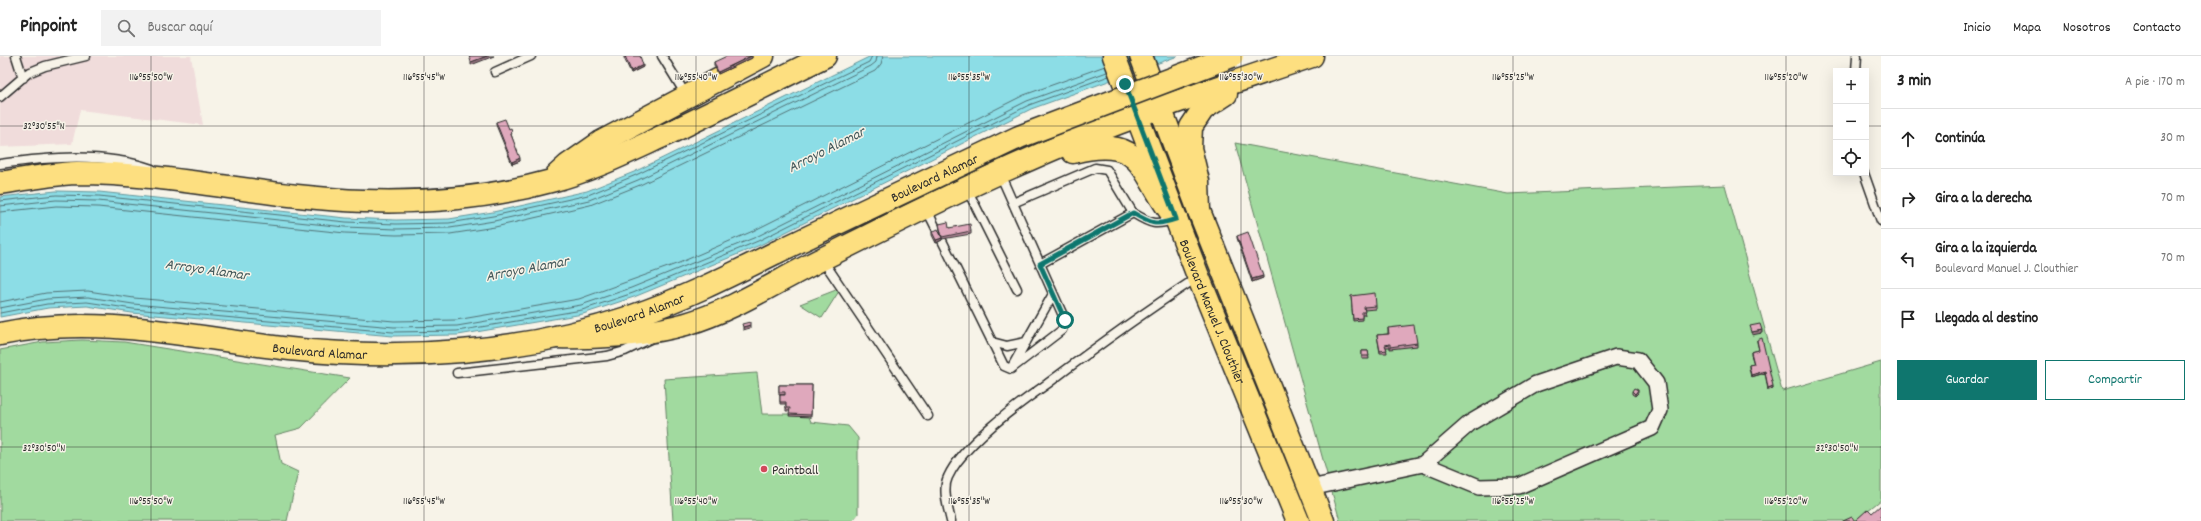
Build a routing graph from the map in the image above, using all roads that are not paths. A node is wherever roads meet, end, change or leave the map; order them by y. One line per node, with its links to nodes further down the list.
1 (16, 56): 14 (lane)
2 (86, 56): 14 (lane)
3 (531, 56): 13 (lane)
4 (662, 56): 16 (lane)
5 (763, 56): 16 (main road)
6 (825, 56): 25 (main road)
7 (1114, 56): 19 (main road, Boulevard Manuel J. Clouthier)
8 (1141, 56): 18 (main road, Boulevard Manuel J. Clouthier)
9 (1232, 56): 41 (main road, Boulevard Alamar, bridge)
10 (1312, 56): 15 (main road)
11 (1857, 56): 12 (lane)
12 (1856, 68)
13 (495, 72)
14 (23, 78): 17 (lane)
15 (1238, 81): 18 (main road); 30 (main road)
16 (686, 96): 25 (main road)
17 (0, 97)
18 (1161, 108): 19 (main road); 30 (main road, Boulevard Manuel J. Clouthier)
19 (1138, 116): 20 (main road); 32 (main road, Boulevard Manuel J. Clouthier)
20 (1029, 160): 22 (main road); 32 (main road)
21 (0, 164): 24 (lane)
22 (1000, 173): 27 (main road); 28 (lane)
23 (1865, 176): 33 (lane)
24 (184, 180): 25 (main road); 26 (main road)
25 (551, 182)
26 (0, 183)
27 (967, 189): 29 (main road); 37 (lane)
28 (1013, 203): 31 (lane); 35 (lane)
29 (926, 208): 34 (main road); 42 (lane)
30 (1199, 211): 48 (main road, Boulevard Manuel J. Clouthier)
31 (1133, 213): 32 (lane); 35 (lane)
32 (1176, 219): 36 (main road, Boulevard Manuel J. Clouthier)
33 (1881, 222)
34 (821, 259): 39 (main road); 46 (lane)
35 (1040, 264): 38 (lane)
36 (1198, 276): 49 (lane); 50 (main road, Boulevard Manuel J. Clouthier)
37 (1017, 289)
38 (1053, 294): 43 (lane); 44 (lane)
39 (667, 329): 41 (main road); 45 (lane)
40 (0, 334): 41 (main road, Boulevard Alamar)
41 (556, 337)
42 (992, 342): 43 (lane); 44 (lane)
43 (1026, 342): 44 (lane)
44 (1011, 368)
45 (457, 373)
46 (928, 416)
47 (1423, 464): 47 (street); 48 (street)
48 (1310, 488): 51 (main road, Boulevard Manuel J. Clouthier)
49 (951, 521)
50 (1298, 521)
51 (1322, 521)

